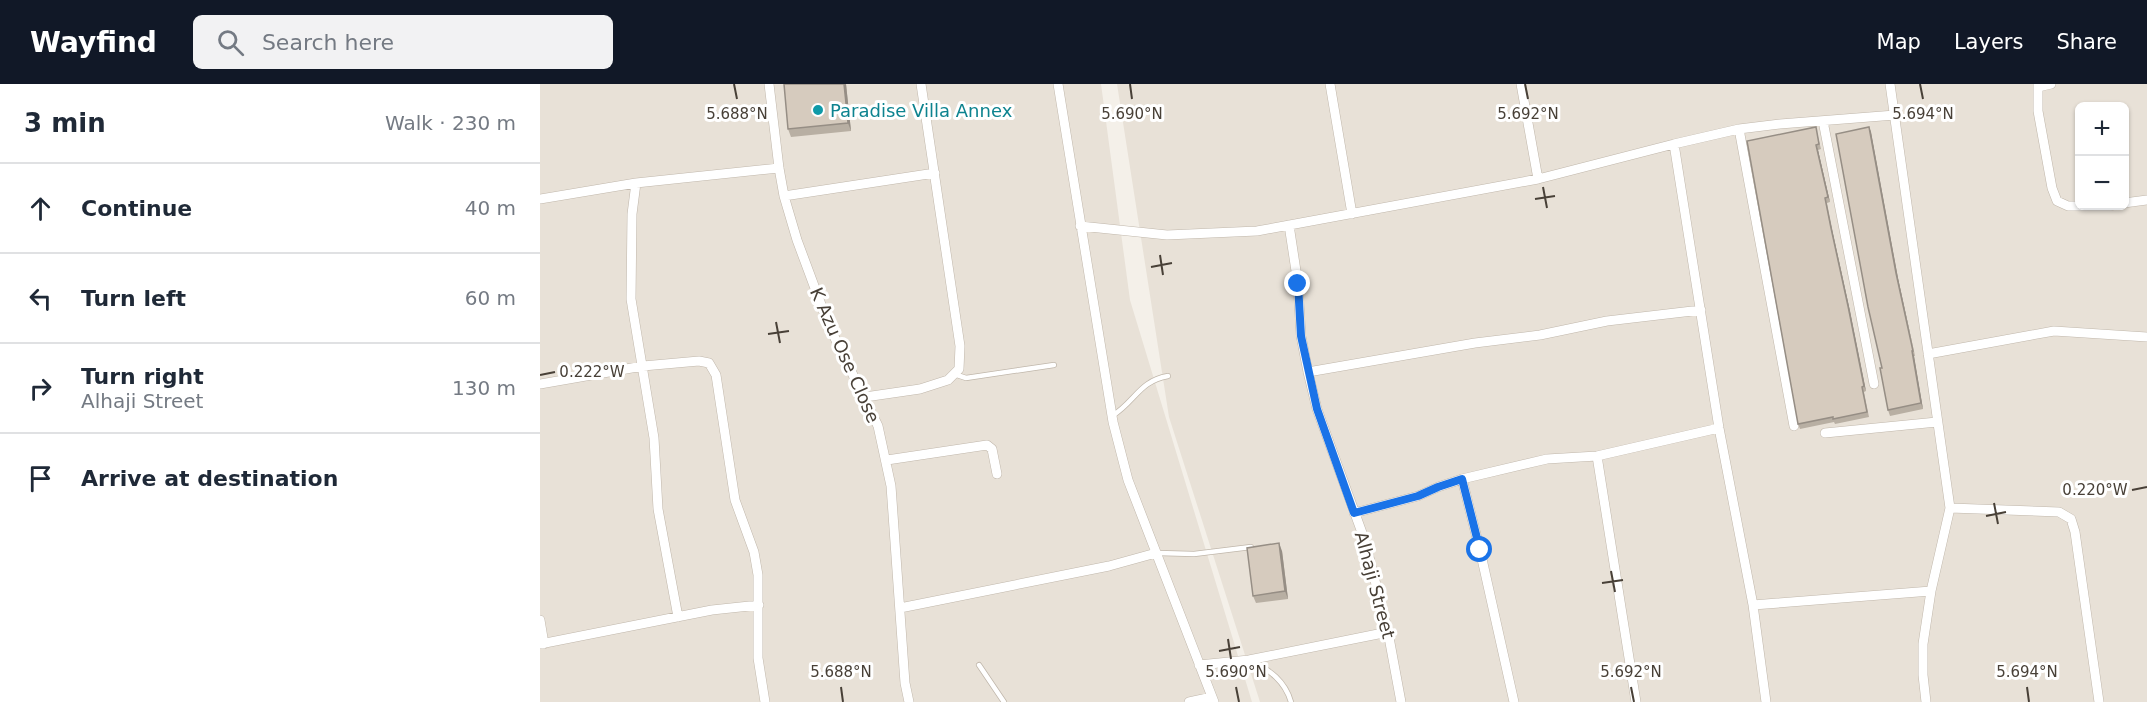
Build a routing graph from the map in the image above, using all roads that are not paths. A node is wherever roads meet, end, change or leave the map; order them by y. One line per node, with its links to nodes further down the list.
1 (769, 84): 13 (street, K Azu Ose Close)
2 (921, 84): 14 (street)
3 (1058, 84): 24 (street)
4 (1330, 84): 22 (street)
5 (1521, 84): 15 (street)
6 (1890, 84): 9 (street)
7 (2051, 84): 8 (street)
8 (2038, 85): 21 (street)
9 (1895, 115): 10 (street); 27 (street)
10 (1823, 121): 11 (street); 34 (street)
11 (1739, 129): 12 (street); 38 (street)
12 (1674, 144): 15 (street); 25 (street)
13 (779, 168): 16 (street); 17 (street, K Azu Ose Close)
14 (935, 173): 17 (street); 31 (street)
15 (1538, 179): 22 (street)
16 (636, 183): 18 (street); 29 (street)
17 (784, 196): 35 (street, K Azu Ose Close)
18 (540, 199)
19 (2147, 200): 20 (street)
20 (2129, 202)
21 (2075, 206)
22 (1352, 214): 23 (street)
23 (1289, 225): 24 (street); 30 (street, Alhaji Street)
24 (1080, 226): 36 (street)
25 (1701, 310): 30 (street); 39 (street)
26 (2147, 337): 27 (street)
27 (1928, 354): 37 (street)
28 (1054, 365): 31 (lane)
29 (643, 366): 33 (street); 51 (street); 53 (street)
30 (1308, 372): 46 (street, Alhaji Street)
31 (954, 374): 35 (street)
32 (1167, 376): 36 (lane)
33 (540, 384)
34 (1874, 384)
35 (865, 397): 42 (street, K Azu Ose Close)
36 (1112, 416): 48 (street)
37 (1937, 422): 40 (street); 45 (street)
38 (1794, 426)
39 (1719, 428): 41 (street); 50 (street)
40 (1825, 433)
41 (1596, 456): 44 (street); 68 (street)
42 (886, 460): 43 (street); 52 (street, K Azu Ose Close)
43 (997, 474)
44 (1462, 479): 46 (street); 67 (street)
45 (1950, 508): 49 (street); 71 (street)
46 (1354, 513): 55 (street, Alhaji Street)
47 (1260, 546): 48 (lane)
48 (1156, 553): 52 (street); 59 (street)
49 (1931, 591): 50 (street); 70 (street)
50 (1753, 604): 69 (street)
51 (759, 605): 53 (street); 61 (street)
52 (900, 608): 62 (street, K Azu Ose Close)
53 (678, 617): 56 (street)
54 (540, 620): 56 (street)
55 (1388, 632): 57 (street); 66 (street, Alhaji Street)
56 (542, 644)
57 (1249, 660): 59 (street); 65 (lane)
58 (979, 665): 63 (lane)
59 (1198, 665): 60 (street)
60 (1213, 700): 64 (street)
61 (765, 702)
62 (909, 702)
63 (1004, 702)
64 (1189, 702)
65 (1291, 702)
66 (1401, 702)
67 (1514, 702)
68 (1636, 702)
69 (1766, 702)
70 (1926, 702)
71 (2099, 702)

